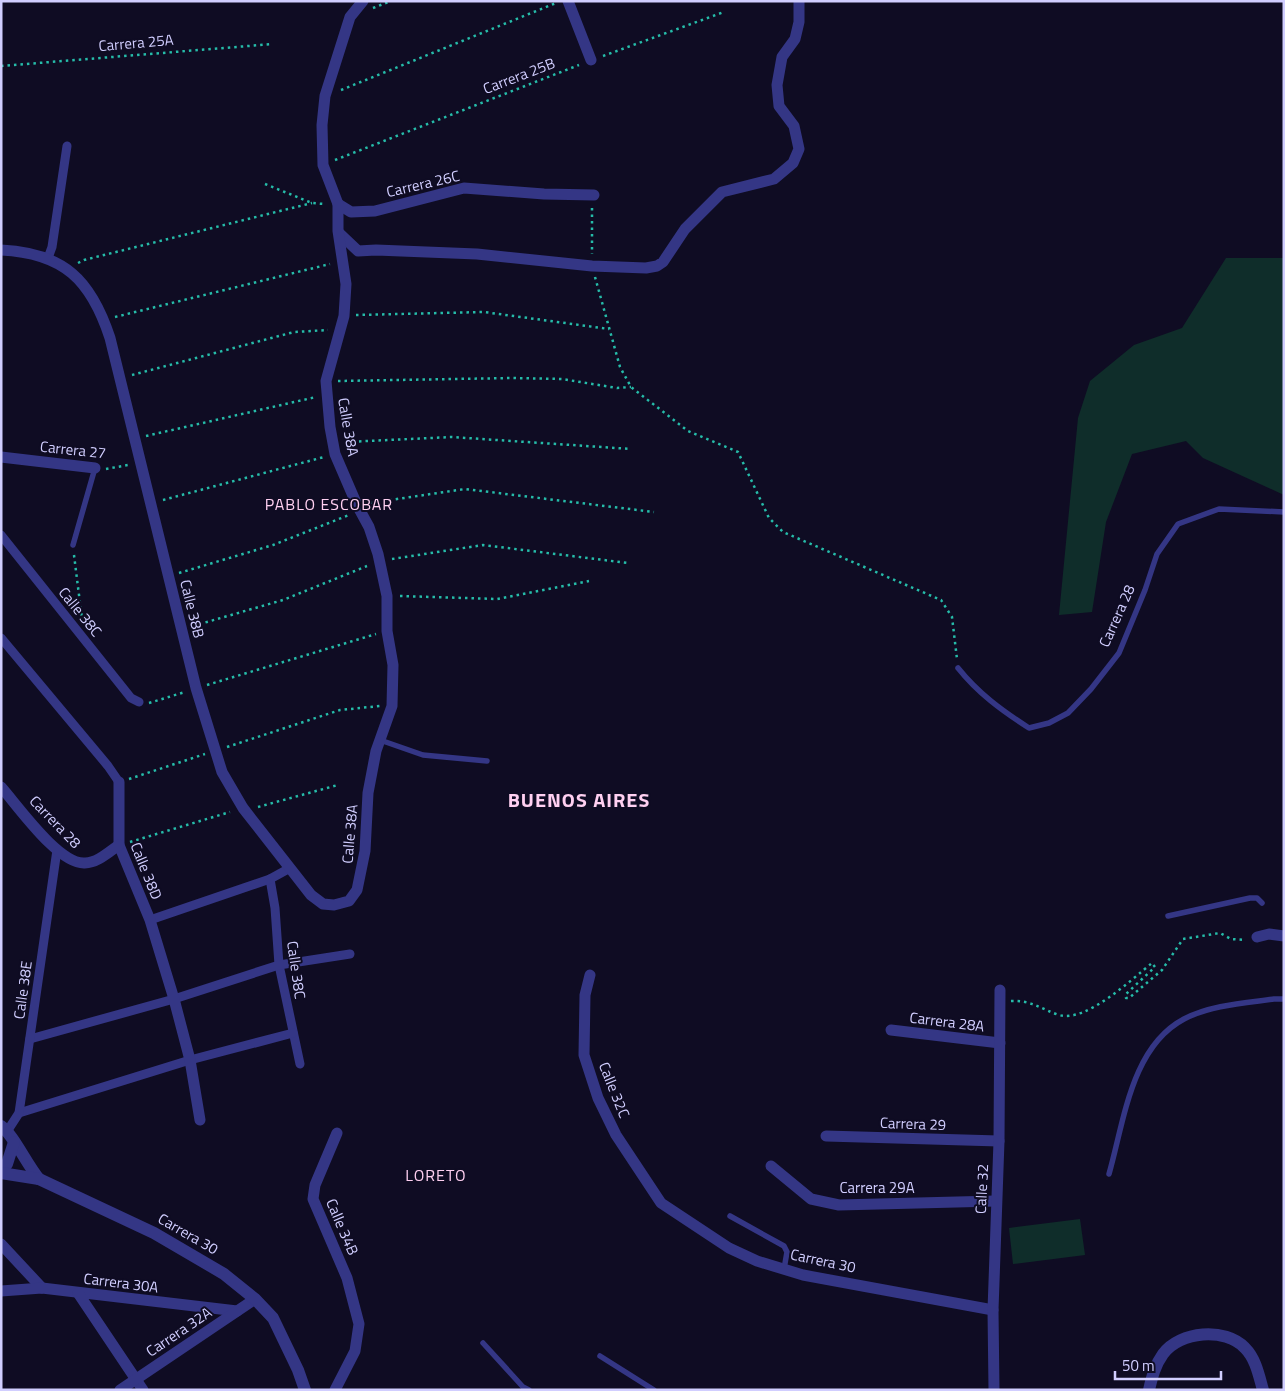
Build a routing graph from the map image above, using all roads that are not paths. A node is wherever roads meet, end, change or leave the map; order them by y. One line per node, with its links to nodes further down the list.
1 (363, 1): 7 (street, Calle 38A)
2 (568, 1): 4 (street)
3 (799, 1): 8 (street)
4 (591, 60)
5 (67, 146): 10 (street)
6 (594, 195): 7 (street, Carrera 26C)
7 (338, 204): 8 (street, Calle 38A)
8 (338, 232): 19 (street, Calle 38A)
9 (1, 250): 10 (street, Calle 38B)
10 (48, 258): 25 (street, Calle 38B)
11 (1, 457): 12 (street, Carrera 27)
12 (95, 468): 15 (lane)
13 (1284, 512): 17 (lane, Carrera 28)
14 (1, 535): 18 (street, Calle 38C)
15 (73, 545)
16 (1, 638): 21 (street)
17 (958, 668)
18 (139, 702)
19 (380, 740): 20 (lane); 28 (street, Calle 38A)
20 (486, 761)
21 (119, 782): 23 (street, Calle 38D)
22 (1, 787): 24 (street, Carrera 28)
23 (119, 845): 24 (street, Carrera 28); 30 (street, Calle 38D)
24 (57, 850): 41 (street, Calle 38E)
25 (290, 868): 26 (street); 28 (street, Calle 38B)
26 (270, 879): 30 (street); 34 (street, Calle 38C)
27 (1262, 903): 29 (lane)
28 (334, 905)
29 (1168, 916)
30 (150, 920): 37 (street, Calle 38D)
31 (1284, 936): 32 (street)
32 (1257, 937)
33 (350, 954): 34 (street)
34 (279, 965): 37 (street); 40 (street, Calle 38C)
35 (590, 975): 57 (street, Calle 32C)
36 (1000, 995): 42 (street, Calle 32)
37 (174, 999): 41 (street); 43 (street, Calle 38D)
38 (1284, 999): 54 (lane)
39 (891, 1030): 42 (street, Carrera 28A)
40 (293, 1033): 43 (street); 44 (street, Calle 38C)
41 (30, 1039): 45 (street, Calle 38E)
42 (1000, 1043): 50 (street, Calle 32)
43 (190, 1060): 45 (street); 46 (street, Calle 38D)
44 (300, 1064)
45 (18, 1113): 47 (street, Calle 38E)
46 (200, 1120)
47 (4, 1128): 51 (street)
48 (337, 1134): 73 (street, Calle 34B)
49 (826, 1136): 50 (street, Carrera 29)
50 (999, 1141): 56 (street, Calle 32)
51 (14, 1142): 53 (street); 55 (street)
52 (772, 1166): 56 (street, Carrera 29A)
53 (1, 1171): 55 (street, Carrera 30)
54 (1110, 1174)
55 (39, 1179): 64 (street, Carrera 30)
56 (996, 1201): 65 (street, Calle 32)
57 (661, 1203): 60 (street, Carrera 30)
58 (730, 1216): 60 (lane)
59 (1, 1244): 61 (street)
60 (784, 1269): 65 (street, Carrera 30)
61 (42, 1288): 62 (street, Carrera 30A); 63 (street, Carrera 30A)
62 (1, 1291)
63 (78, 1293): 66 (street, Carrera 30A); 69 (street)
64 (255, 1299): 66 (street, Carrera 32A); 72 (street, Carrera 30)
65 (993, 1310): 76 (street, Calle 32)
66 (237, 1311): 69 (street, Carrera 32A)
67 (483, 1343): 74 (lane)
68 (600, 1356): 75 (lane)
69 (136, 1379): 70 (street, Carrera 32A); 71 (street)
70 (120, 1390)
71 (143, 1390)
72 (305, 1390)
73 (335, 1390)
74 (529, 1390)
75 (654, 1390)
76 (994, 1390)
77 (1150, 1390): 78 (street)
78 (1263, 1390)

